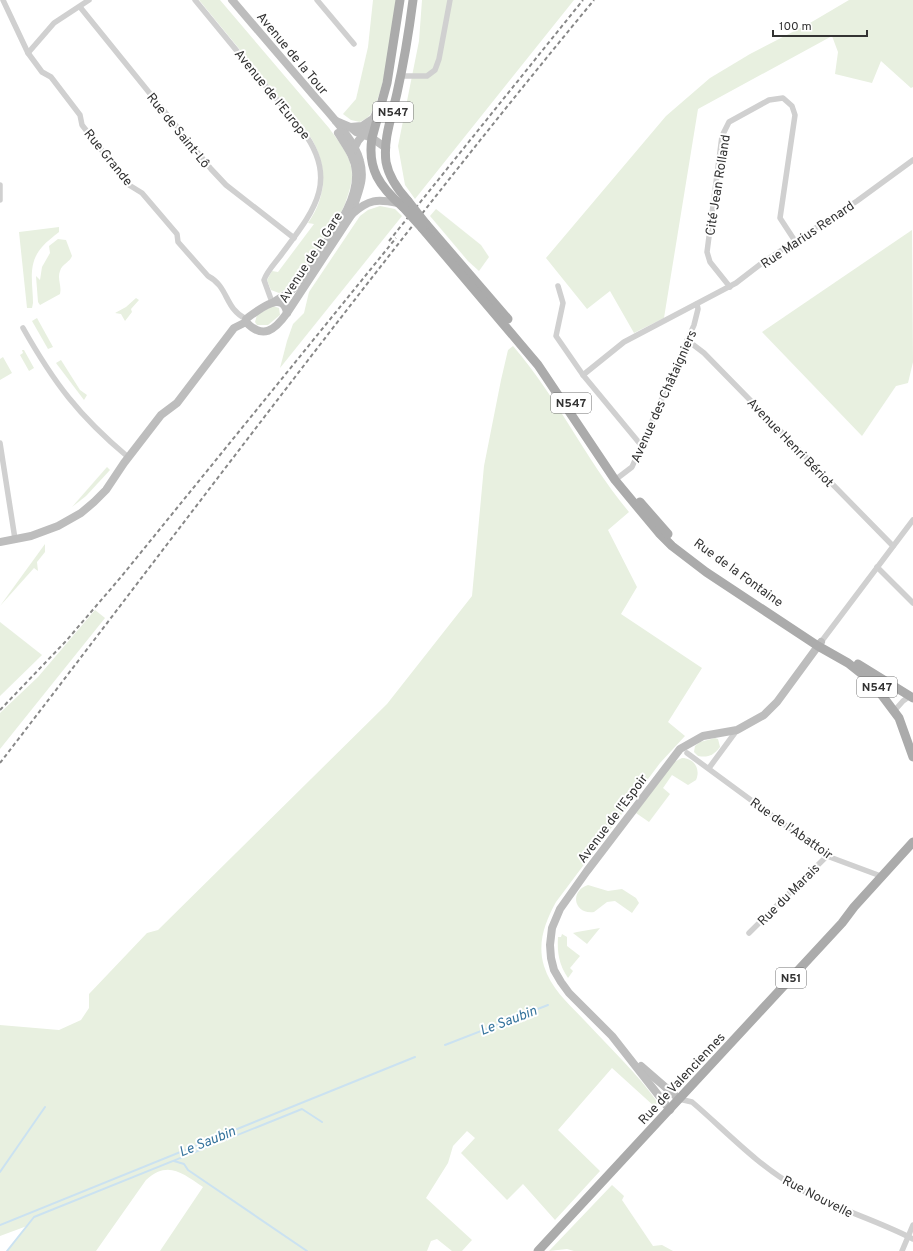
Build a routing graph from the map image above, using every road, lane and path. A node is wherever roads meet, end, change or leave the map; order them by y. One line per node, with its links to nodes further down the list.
1 (3, 0): 11 (street, Rue Grande)
2 (89, 0): 9 (street)
3 (195, 0): 30 (street, Avenue de l'Europe)
4 (232, 0): 15 (street, Avenue de la Tour)
5 (317, 0): 10 (street)
6 (400, 0): 13 (main road, N547)
7 (412, 0): 12 (main road, N547)
8 (450, 0): 12 (street)
9 (80, 7): 11 (street); 30 (street, Rue de Saint-Lô)
10 (354, 44)
11 (28, 53): 37 (street, Rue Grande)
12 (401, 76): 19 (main road, N547)
13 (382, 102): 14 (street); 17 (main road, N547)
14 (373, 118): 16 (street); 17 (street)
15 (336, 121): 16 (street, Avenue de la Tour); 18 (street, Avenue de la Tour); 20 (street, Avenue de la Tour)
16 (350, 127): 17 (street, Avenue de la Tour)
17 (368, 136): 18 (street); 19 (street, Avenue de la Tour); 24 (main road, N547)
18 (355, 147): 20 (street); 25 (street, Avenue de la Gare)
19 (386, 148): 22 (main road, N547)
20 (352, 155): 34 (street, Avenue de la Gare)
21 (913, 160): 31 (street, Rue Marius Renard)
22 (390, 175): 24 (street); 28 (main road, N547)
23 (0, 185): 26 (street)
24 (385, 190): 27 (street, Avenue de la Gare); 28 (main road, N547)
25 (360, 192): 27 (street); 29 (street, Avenue de la Gare)
26 (1, 200)
27 (374, 200): 28 (street); 29 (street, Avenue de la Gare)
28 (403, 204): 44 (main road, Rue de la Fontaine / N547, bridge)
29 (352, 214): 36 (street, Avenue de la Gare)
30 (294, 238): 34 (street, Avenue de l'Europe)
31 (795, 241): 33 (street, Rue Marius Renard); 33 (street, Cité Jean Rolland)
32 (558, 286): 40 (street)
33 (730, 287): 35 (street, Rue Marius Renard)
34 (273, 302): 36 (street); 37 (street, Avenue de la Gare)
35 (697, 304): 39 (street, Avenue des Châtaigniers); 40 (street, Rue Marius Renard)
36 (287, 313): 37 (street, Avenue de la Gare)
37 (246, 320): 43 (street, Avenue de la Gare)
38 (23, 328): 43 (street)
39 (687, 340): 42 (street, Avenue des Châtaigniers); 49 (street, Avenue Henri Bériot)
40 (583, 375): 42 (street)
41 (0, 443): 47 (street)
42 (641, 445): 44 (street, Avenue des Châtaigniers)
43 (128, 457): 47 (street, Avenue de la Gare)
44 (617, 479): 52 (main road, Rue de la Fontaine / N547)
45 (913, 520): 46 (street)
46 (911, 528): 49 (street)
47 (15, 540): 48 (street, Avenue de la Gare)
48 (0, 542)
49 (893, 546): 50 (street)
50 (877, 567): 51 (street); 52 (street)
51 (913, 604)
52 (820, 644): 53 (main road, Rue de la Fontaine / N547); 54 (main road, Rue de la Fontaine / N547); 55 (street, Avenue de l'Espoir)
53 (912, 697): 54 (street)
54 (894, 710): 57 (main road, Rue de la Fontaine / N547)
55 (737, 730): 58 (street); 66 (street, Avenue de l'Espoir)
56 (688, 753): 58 (street, Rue de l'Abattoir)
57 (913, 757)
58 (709, 768): 61 (street, Rue de l'Abattoir)
59 (913, 842): 62 (main road, Rue de Valenciennes / N51)
60 (913, 850): 63 (main road, Rue de Valenciennes / N51)
61 (827, 856): 62 (street, Rue de l'Abattoir); 65 (street, Rue du Marais)
62 (881, 877): 63 (street); 64 (main road, Rue de Valenciennes / N51)
63 (868, 900): 64 (main road, Rue de Valenciennes / N51)
64 (842, 923): 67 (main road, Rue de Valenciennes / N51)
65 (749, 933)
66 (629, 1057): 67 (street); 68 (street)
67 (679, 1099): 68 (main road, Rue de Valenciennes / N51); 70 (street, Rue Nouvelle)
68 (670, 1110): 71 (main road, Rue de Valenciennes / N51)
69 (913, 1225): 70 (street)
70 (911, 1238): 72 (street)
71 (538, 1251)
72 (902, 1251)

